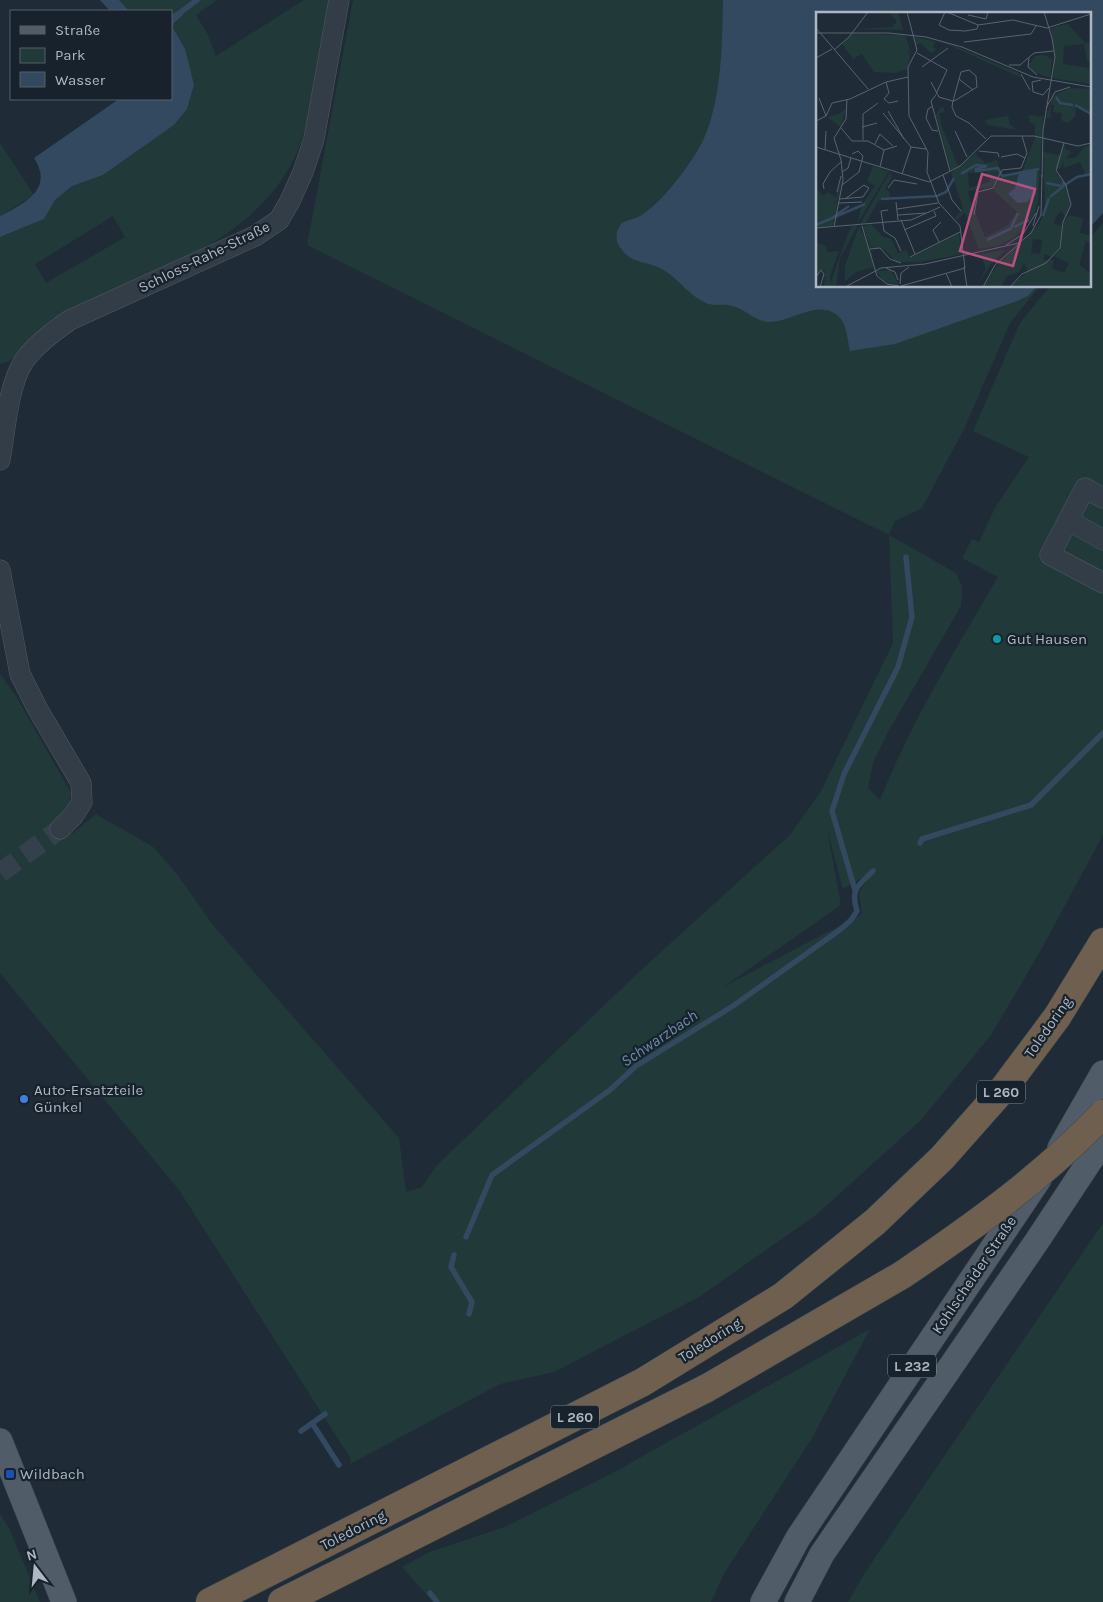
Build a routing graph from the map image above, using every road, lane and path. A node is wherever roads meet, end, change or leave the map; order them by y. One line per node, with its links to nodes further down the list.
1 (339, 0): 2 (street, Schloss-Rahe-Straße)
2 (0, 460)
3 (1103, 498): 4 (street)
4 (1068, 520): 5 (street); 7 (street)
5 (1103, 540)
6 (0, 570): 8 (street)
7 (1103, 583)
8 (60, 829)
9 (1103, 942): 15 (highway, Toledoring / L 260)
10 (1103, 1073): 17 (main road, Kohlscheider Straße / L 232)
11 (1103, 1114): 16 (highway, L 260, bridge)
12 (1103, 1140): 18 (main road, L 232)
13 (0, 1442): 14 (main road)
14 (64, 1602)
15 (210, 1602)
16 (282, 1602)
17 (763, 1602)
18 (797, 1602)

